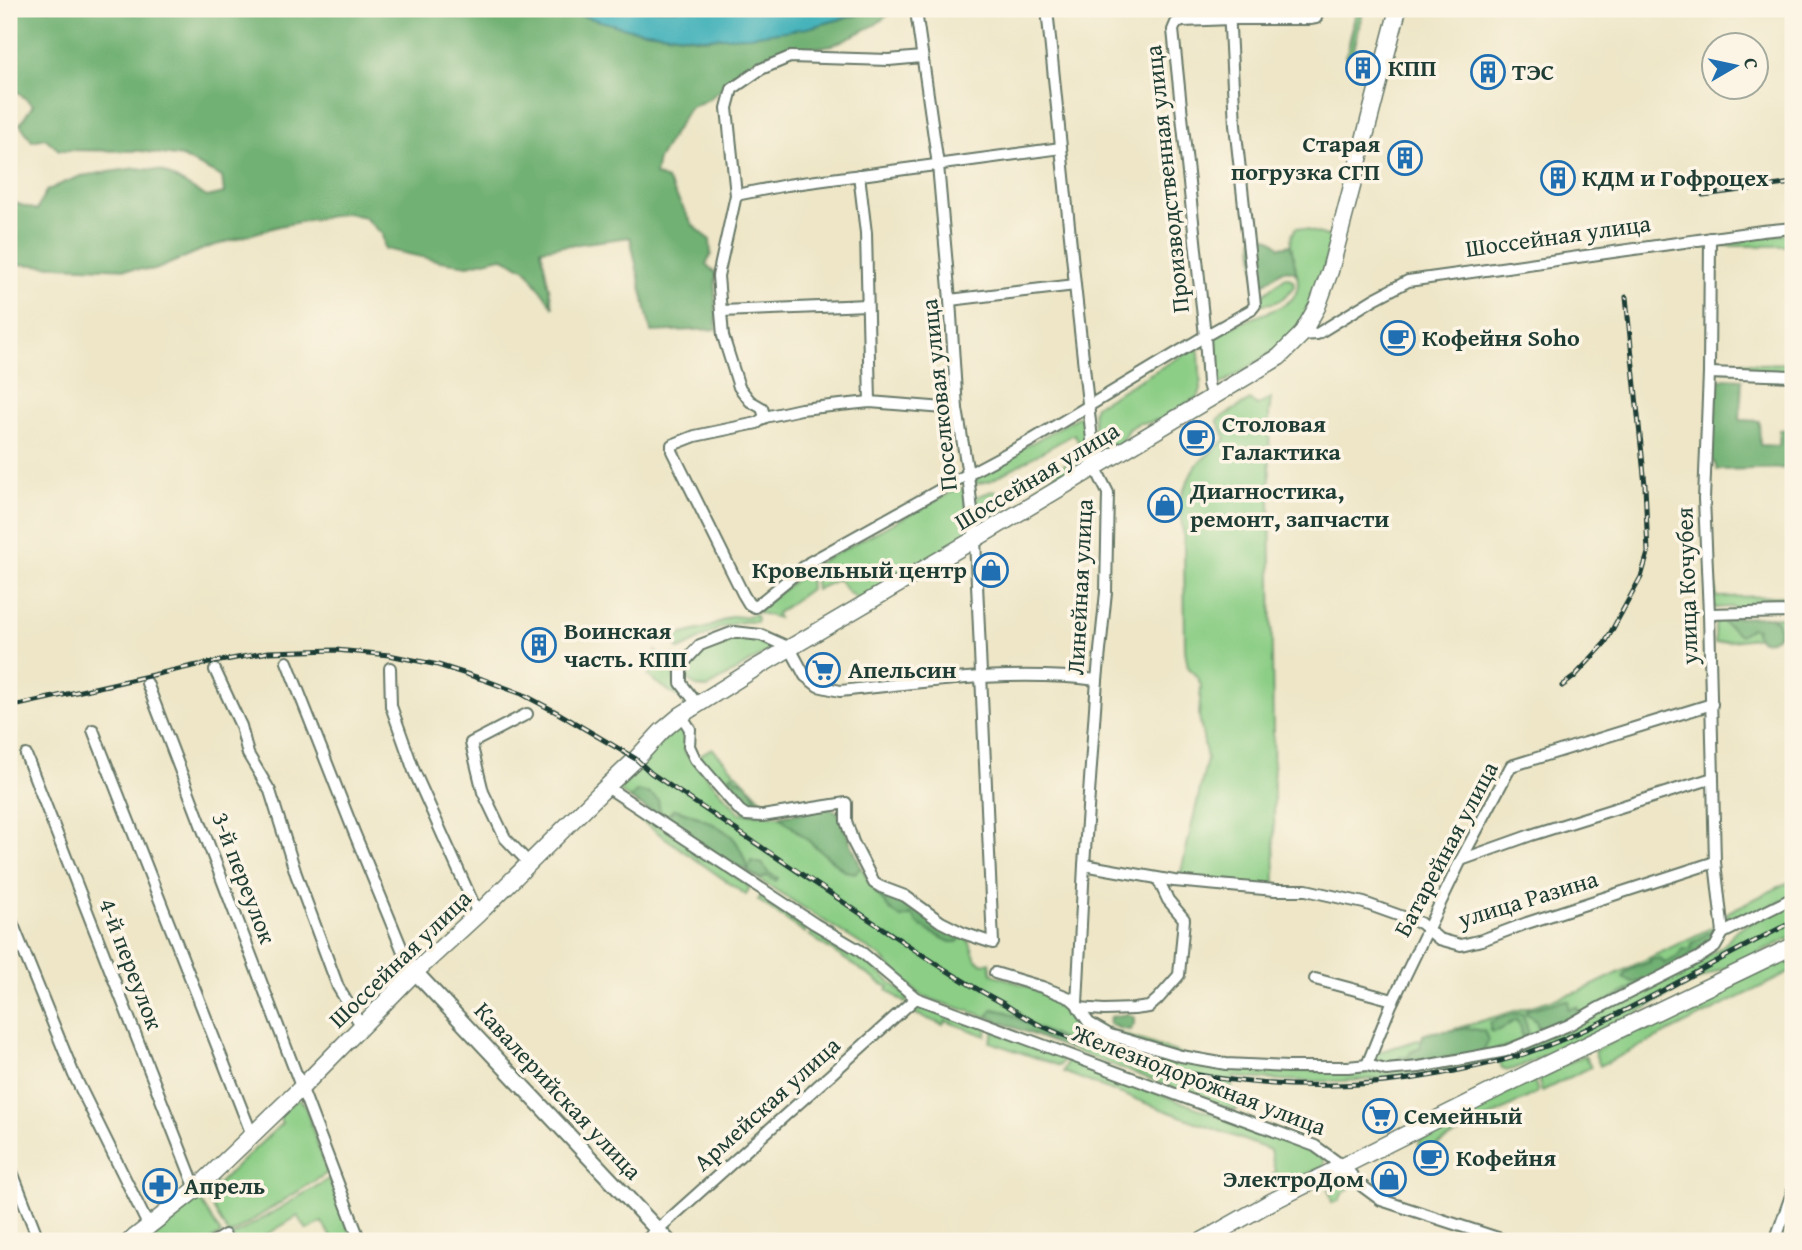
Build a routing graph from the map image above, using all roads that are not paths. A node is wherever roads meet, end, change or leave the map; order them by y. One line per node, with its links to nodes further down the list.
1 (1047, 9): 7 (street, Линейная улица)
2 (1318, 9): 5 (street, Производственная улица)
3 (1398, 9): 17 (main road, Шоссейная улица)
4 (916, 11): 6 (street, Поселковая улица)
5 (1229, 14): 18 (street, Шоссейная улица); 18 (street, Производственная улица)
6 (922, 57): 8 (street, Поселковая улица); 10 (street)
7 (1061, 148): 8 (street); 13 (street, Линейная улица)
8 (938, 164): 9 (street); 14 (street, Поселковая улица)
9 (859, 175): 10 (street); 15 (street)
10 (736, 195): 16 (street)
11 (1793, 228): 12 (street, Шоссейная улица)
12 (1710, 238): 17 (street, Шоссейная улица); 19 (street, улица Кочубея)
13 (1075, 285): 14 (street); 23 (street, Линейная улица)
14 (950, 300): 24 (street, Поселковая улица)
15 (867, 305): 16 (street); 22 (street)
16 (721, 311): 25 (street)
17 (1301, 335): 21 (main road, Шоссейная улица)
18 (1205, 336): 21 (street, Производственная улица); 23 (street, Шоссейная улица)
19 (1709, 373): 20 (street); 30 (street, улица Кочубея)
20 (1793, 376)
21 (1212, 397): 26 (main road, Шоссейная улица)
22 (870, 402): 24 (street); 25 (street)
23 (1090, 406): 26 (street, Линейная улица); 27 (street, Шоссейная улица)
24 (957, 409): 27 (street, Поселковая улица)
25 (765, 417): 27 (street, Шоссейная улица)
26 (1095, 467): 28 (main road, Шоссейная улица); 36 (street, Линейная улица)
27 (968, 474): 28 (street, Поселковая улица)
28 (975, 540): 31 (main road, Шоссейная улица); 35 (street, Поселковая улица)
29 (1793, 612): 30 (street)
30 (1709, 614): 39 (street, улица Кочубея)
31 (790, 648): 35 (street); 38 (main road, Шоссейная улица); 38 (street)
32 (287, 662): 57 (street)
33 (390, 668): 52 (street)
34 (215, 670): 63 (street)
35 (980, 676): 36 (street); 41 (street, Поселковая улица)
36 (1097, 680): 49 (street, Линейная улица)
37 (147, 683): 65 (street, 3-й переулок)
38 (696, 704): 41 (main road, Шоссейная улица)
39 (1712, 704): 44 (street, улица Кочубея); 46 (street, Батарейная улица)
40 (527, 715): 48 (street)
41 (681, 715): 45 (main road, Шоссейная улица)
42 (93, 730): 66 (street)
43 (26, 755): 69 (street, 4-й переулок)
44 (1713, 778): 46 (street); 47 (street, улица Кочубея)
45 (607, 787): 48 (main road, Шоссейная улица); 60 (street, Железнодорожная улица)
46 (1461, 860): 54 (street, Батарейная улица)
47 (1715, 862): 54 (street, улица Разина); 55 (street, улица Кочубея)
48 (529, 863): 52 (main road, Шоссейная улица)
49 (1084, 865): 50 (street, улица Разина); 62 (street, Линейная улица)
50 (1158, 878): 54 (street, улица Разина); 62 (street)
51 (1793, 898): 55 (street, Железнодорожная улица)
52 (478, 914): 57 (main road, Шоссейная улица)
53 (9, 915): 71 (street)
54 (1428, 930): 61 (street, Батарейная улица)
55 (1723, 933): 64 (street, Железнодорожная улица)
56 (1793, 946): 68 (main road, Железнодорожная улица)
57 (415, 972): 63 (main road, Шоссейная улица); 73 (street, Кавалерийская улица)
58 (995, 973): 62 (street, Железнодорожная улица)
59 (1315, 979): 61 (street)
60 (916, 998): 68 (street, Железнодорожная улица); 73 (street, Армейская улица)
61 (1393, 1000): 64 (street, Батарейная улица)
62 (1078, 1006): 64 (street, Железнодорожная улица)
63 (362, 1027): 65 (main road, Шоссейная улица)
64 (1367, 1065)
65 (302, 1087): 66 (main road, Шоссейная улица); 78 (street, 3-й переулок)
66 (253, 1135): 69 (main road, Шоссейная улица)
67 (9, 1164): 75 (street)
68 (1343, 1167): 74 (main road); 80 (street)
69 (196, 1189): 71 (main road, Шоссейная улица)
70 (1793, 1190): 81 (street)
71 (149, 1227): 76 (main road, Шоссейная улица)
72 (225, 1235): 77 (street)
73 (663, 1236): 79 (street, Армейская улица)
74 (1212, 1239)
75 (39, 1241)
76 (131, 1241)
77 (215, 1241)
78 (360, 1241)
79 (645, 1241)
80 (1507, 1241)
81 (1775, 1241)

